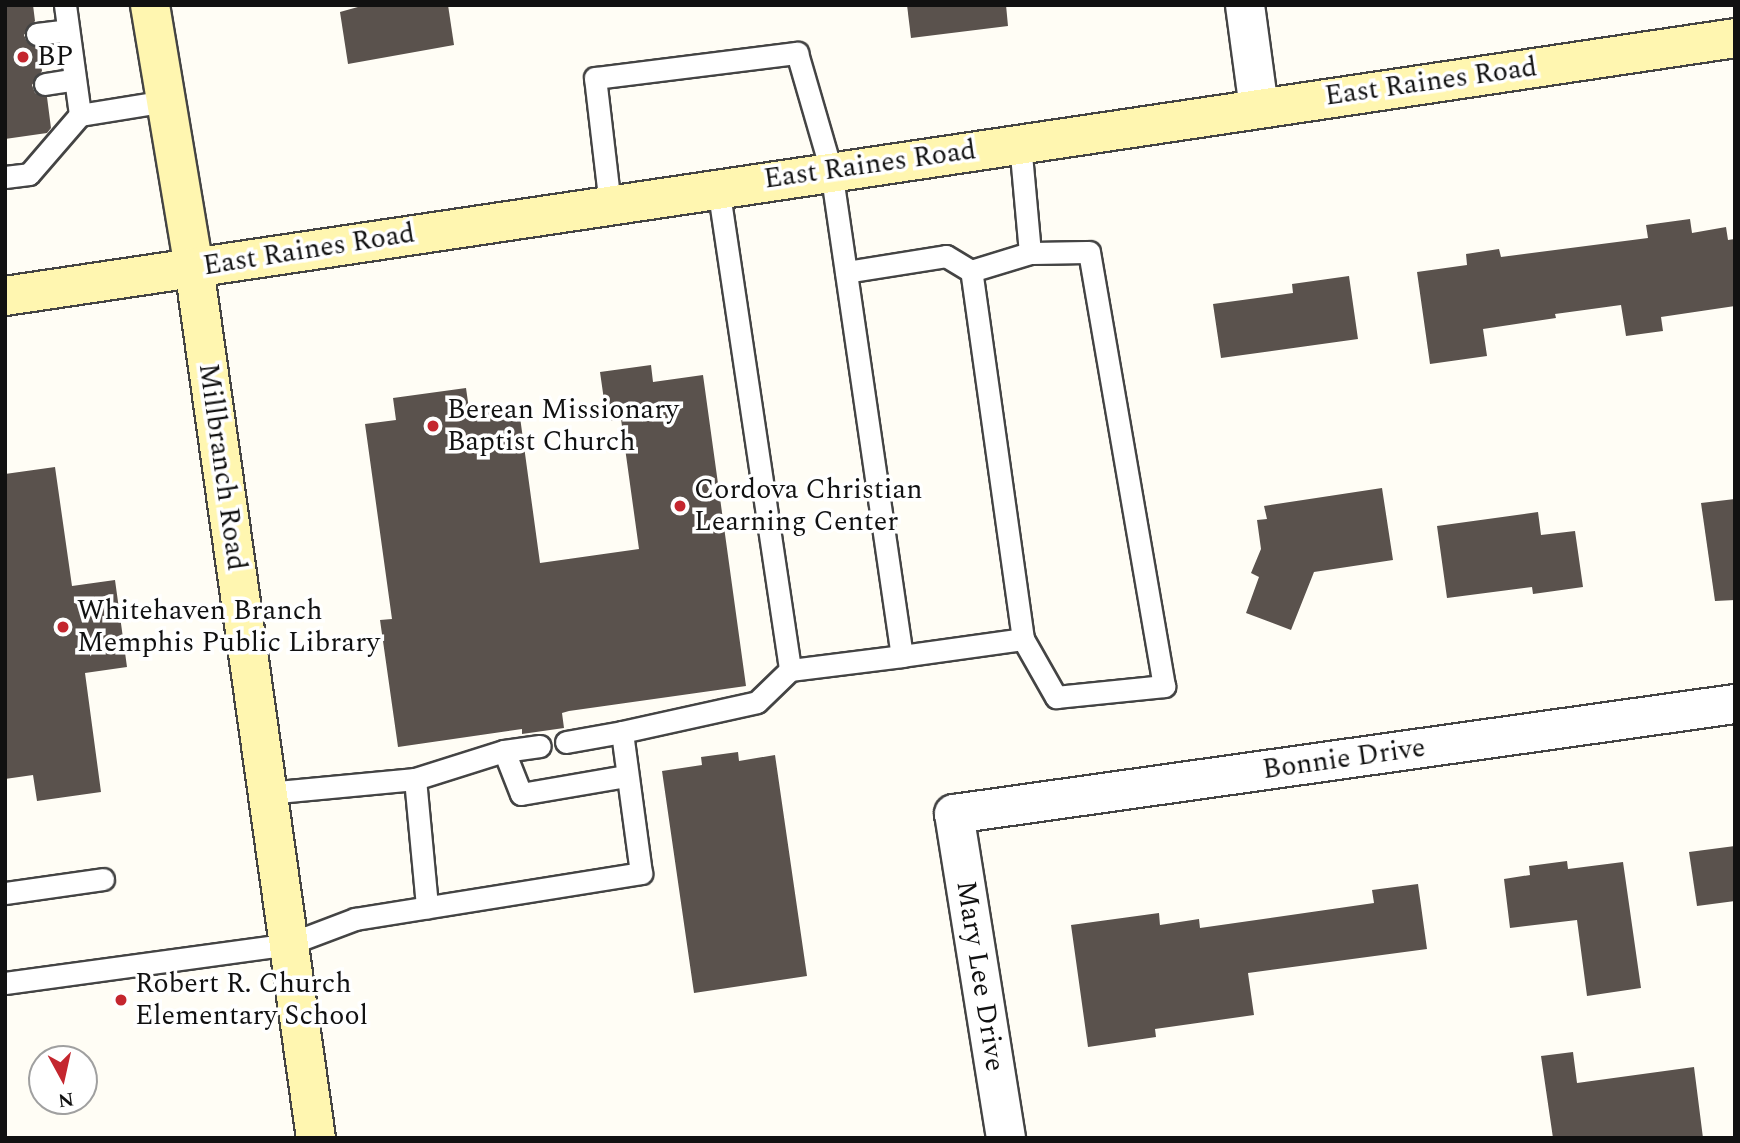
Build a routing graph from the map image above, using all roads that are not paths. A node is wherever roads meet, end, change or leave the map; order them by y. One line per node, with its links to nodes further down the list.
1 (65, 5): 4 (lane)
2 (150, 5): 9 (main road, Millbranch Road)
3 (1245, 5): 10 (street)
4 (68, 30): 5 (lane); 7 (lane)
5 (37, 34)
6 (1735, 38): 10 (main road, East Raines Road)
7 (75, 79): 8 (lane); 11 (lane)
8 (45, 84)
9 (166, 101): 11 (lane); 18 (main road, Millbranch Road)
10 (1259, 108): 12 (main road, East Raines Road)
11 (80, 115): 14 (lane)
12 (1020, 143): 13 (main road, East Raines Road); 17 (lane)
13 (831, 170): 15 (main road, East Raines Road); 16 (lane); 20 (lane)
14 (5, 177)
15 (718, 187): 16 (main road, East Raines Road); 24 (lane)
16 (610, 205): 18 (main road, East Raines Road)
17 (1030, 253): 19 (lane); 22 (lane)
18 (194, 267): 21 (main road, East Raines Road); 32 (main road, Millbranch Road)
19 (971, 271): 20 (lane); 22 (lane)
20 (846, 272): 23 (lane)
21 (5, 296)
22 (1023, 639): 23 (lane)
23 (902, 656): 24 (lane)
24 (790, 670): 26 (lane)
25 (1735, 705): 33 (street, Bonnie Drive)
26 (622, 732): 27 (lane); 30 (lane)
27 (566, 742)
28 (540, 746): 29 (lane)
29 (504, 751): 30 (lane); 31 (lane)
30 (626, 776): 36 (lane)
31 (415, 779): 32 (lane); 36 (lane)
32 (267, 793): 37 (main road, Millbranch Road)
33 (954, 814): 40 (street, Mary Lee Drive)
34 (103, 879): 35 (lane)
35 (5, 893)
36 (427, 907): 37 (lane)
37 (289, 944): 38 (lane); 39 (main road, Millbranch Road)
38 (5, 983)
39 (316, 1138)
40 (1006, 1138)

